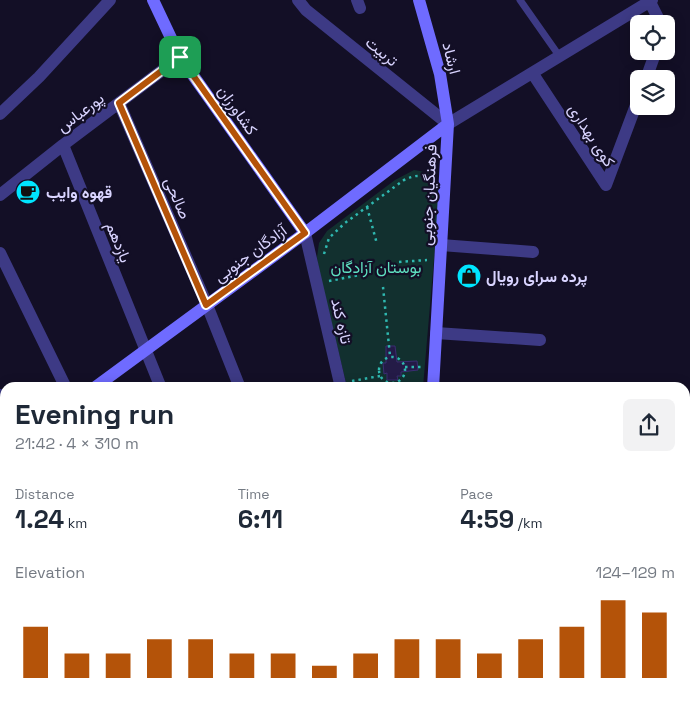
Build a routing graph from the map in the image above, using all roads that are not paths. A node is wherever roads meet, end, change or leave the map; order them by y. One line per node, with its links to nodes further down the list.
1 (110, 0): 12 (street)
2 (153, 0): 8 (street, کشاورزان)
3 (298, 0): 14 (street, تربیت)
4 (420, 0): 14 (street, ارشاد)
5 (520, 0): 9 (lane)
6 (650, 0): 7 (street); 9 (street)
7 (657, 15)
8 (180, 57): 11 (street, پورعباس); 17 (street, کشاورزان)
9 (560, 57): 10 (street)
10 (533, 74): 13 (street, کوی بهداری); 14 (street)
11 (119, 103): 15 (street, پورعباس); 21 (street, صالحی)
12 (0, 114)
13 (632, 115)
14 (448, 124): 17 (street, آزادگان جنوبی); 18 (street, فرهنگیان جنوبی)
15 (63, 145): 16 (street, پورعباس); 24 (street, یازدهم)
16 (0, 195)
17 (305, 233): 21 (street, آزادگان جنوبی); 29 (street, تازه کند)
18 (441, 245): 19 (street); 22 (street, فرهنگیان جنوبی)
19 (533, 252)
20 (0, 253): 25 (street)
21 (206, 305): 24 (street, آزادگان جنوبی); 28 (street, صالحی)
22 (436, 333): 23 (street); 30 (street, فرهنگیان جنوبی)
23 (540, 340)
24 (145, 350): 26 (street, آزادگان جنوبی); 27 (street, یازدهم)
25 (63, 382)
26 (102, 382)
27 (158, 382)
28 (238, 382)
29 (345, 382)
30 (433, 382)

